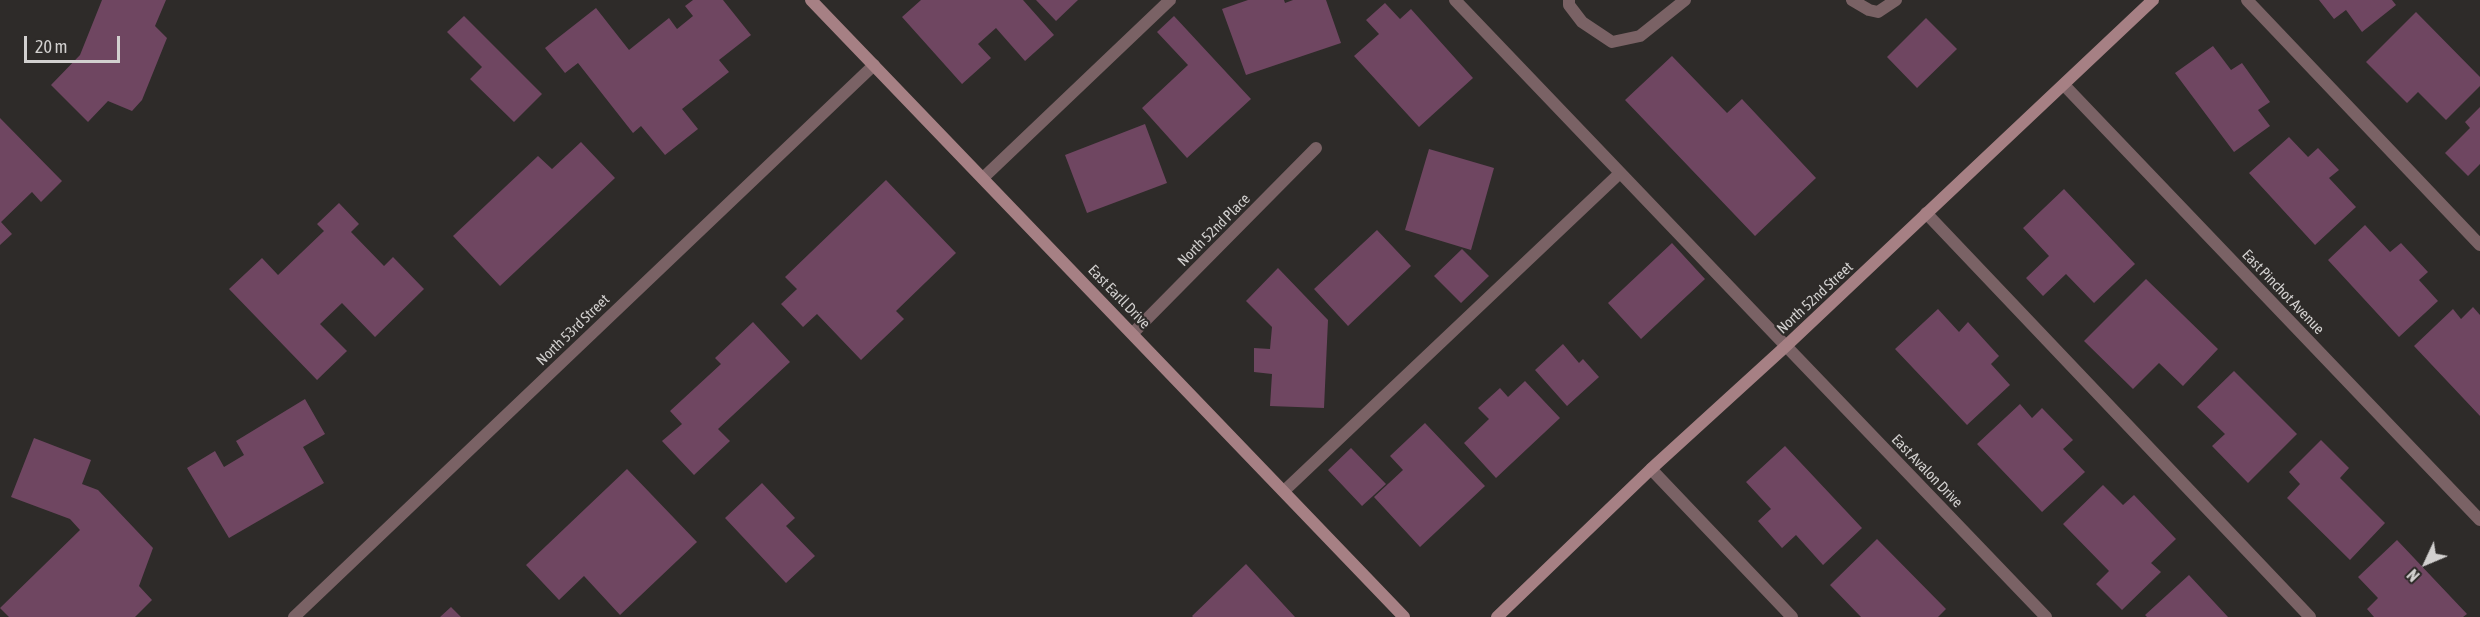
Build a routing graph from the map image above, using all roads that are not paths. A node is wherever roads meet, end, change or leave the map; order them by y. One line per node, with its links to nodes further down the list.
1 (811, 0): 10 (street, East Earll Drive)
2 (1170, 0): 14 (street)
3 (1455, 0): 13 (street, East Avalon Drive)
4 (1569, 0): 5 (street)
5 (1685, 0)
6 (1852, 0): 7 (street)
7 (1896, 0)
8 (2153, 0): 11 (street, North 52nd Street)
9 (2247, 0): 16 (street)
10 (874, 65): 14 (street, East Earll Drive); 22 (street, North 53rd Street)
11 (2064, 85): 15 (street, North 52nd Street); 21 (street, East Pinchot Avenue)
12 (1316, 148): 17 (street, North 52nd Place)
13 (1620, 173): 18 (street, East Avalon Drive); 20 (street)
14 (983, 178): 17 (street, East Earll Drive)
15 (1926, 213): 18 (street, North 52nd Street); 27 (street)
16 (2480, 245)
17 (1133, 333): 20 (street, East Earll Drive)
18 (1786, 346): 19 (street, North 52nd Street); 26 (street, East Avalon Drive)
19 (1651, 469): 24 (street, North 52nd Street); 25 (street)
20 (1284, 491): 23 (street, East Earll Drive)
21 (2480, 520)
22 (294, 617)
23 (1404, 617)
24 (1497, 617)
25 (1792, 617)
26 (2046, 617)
27 (2310, 617)

